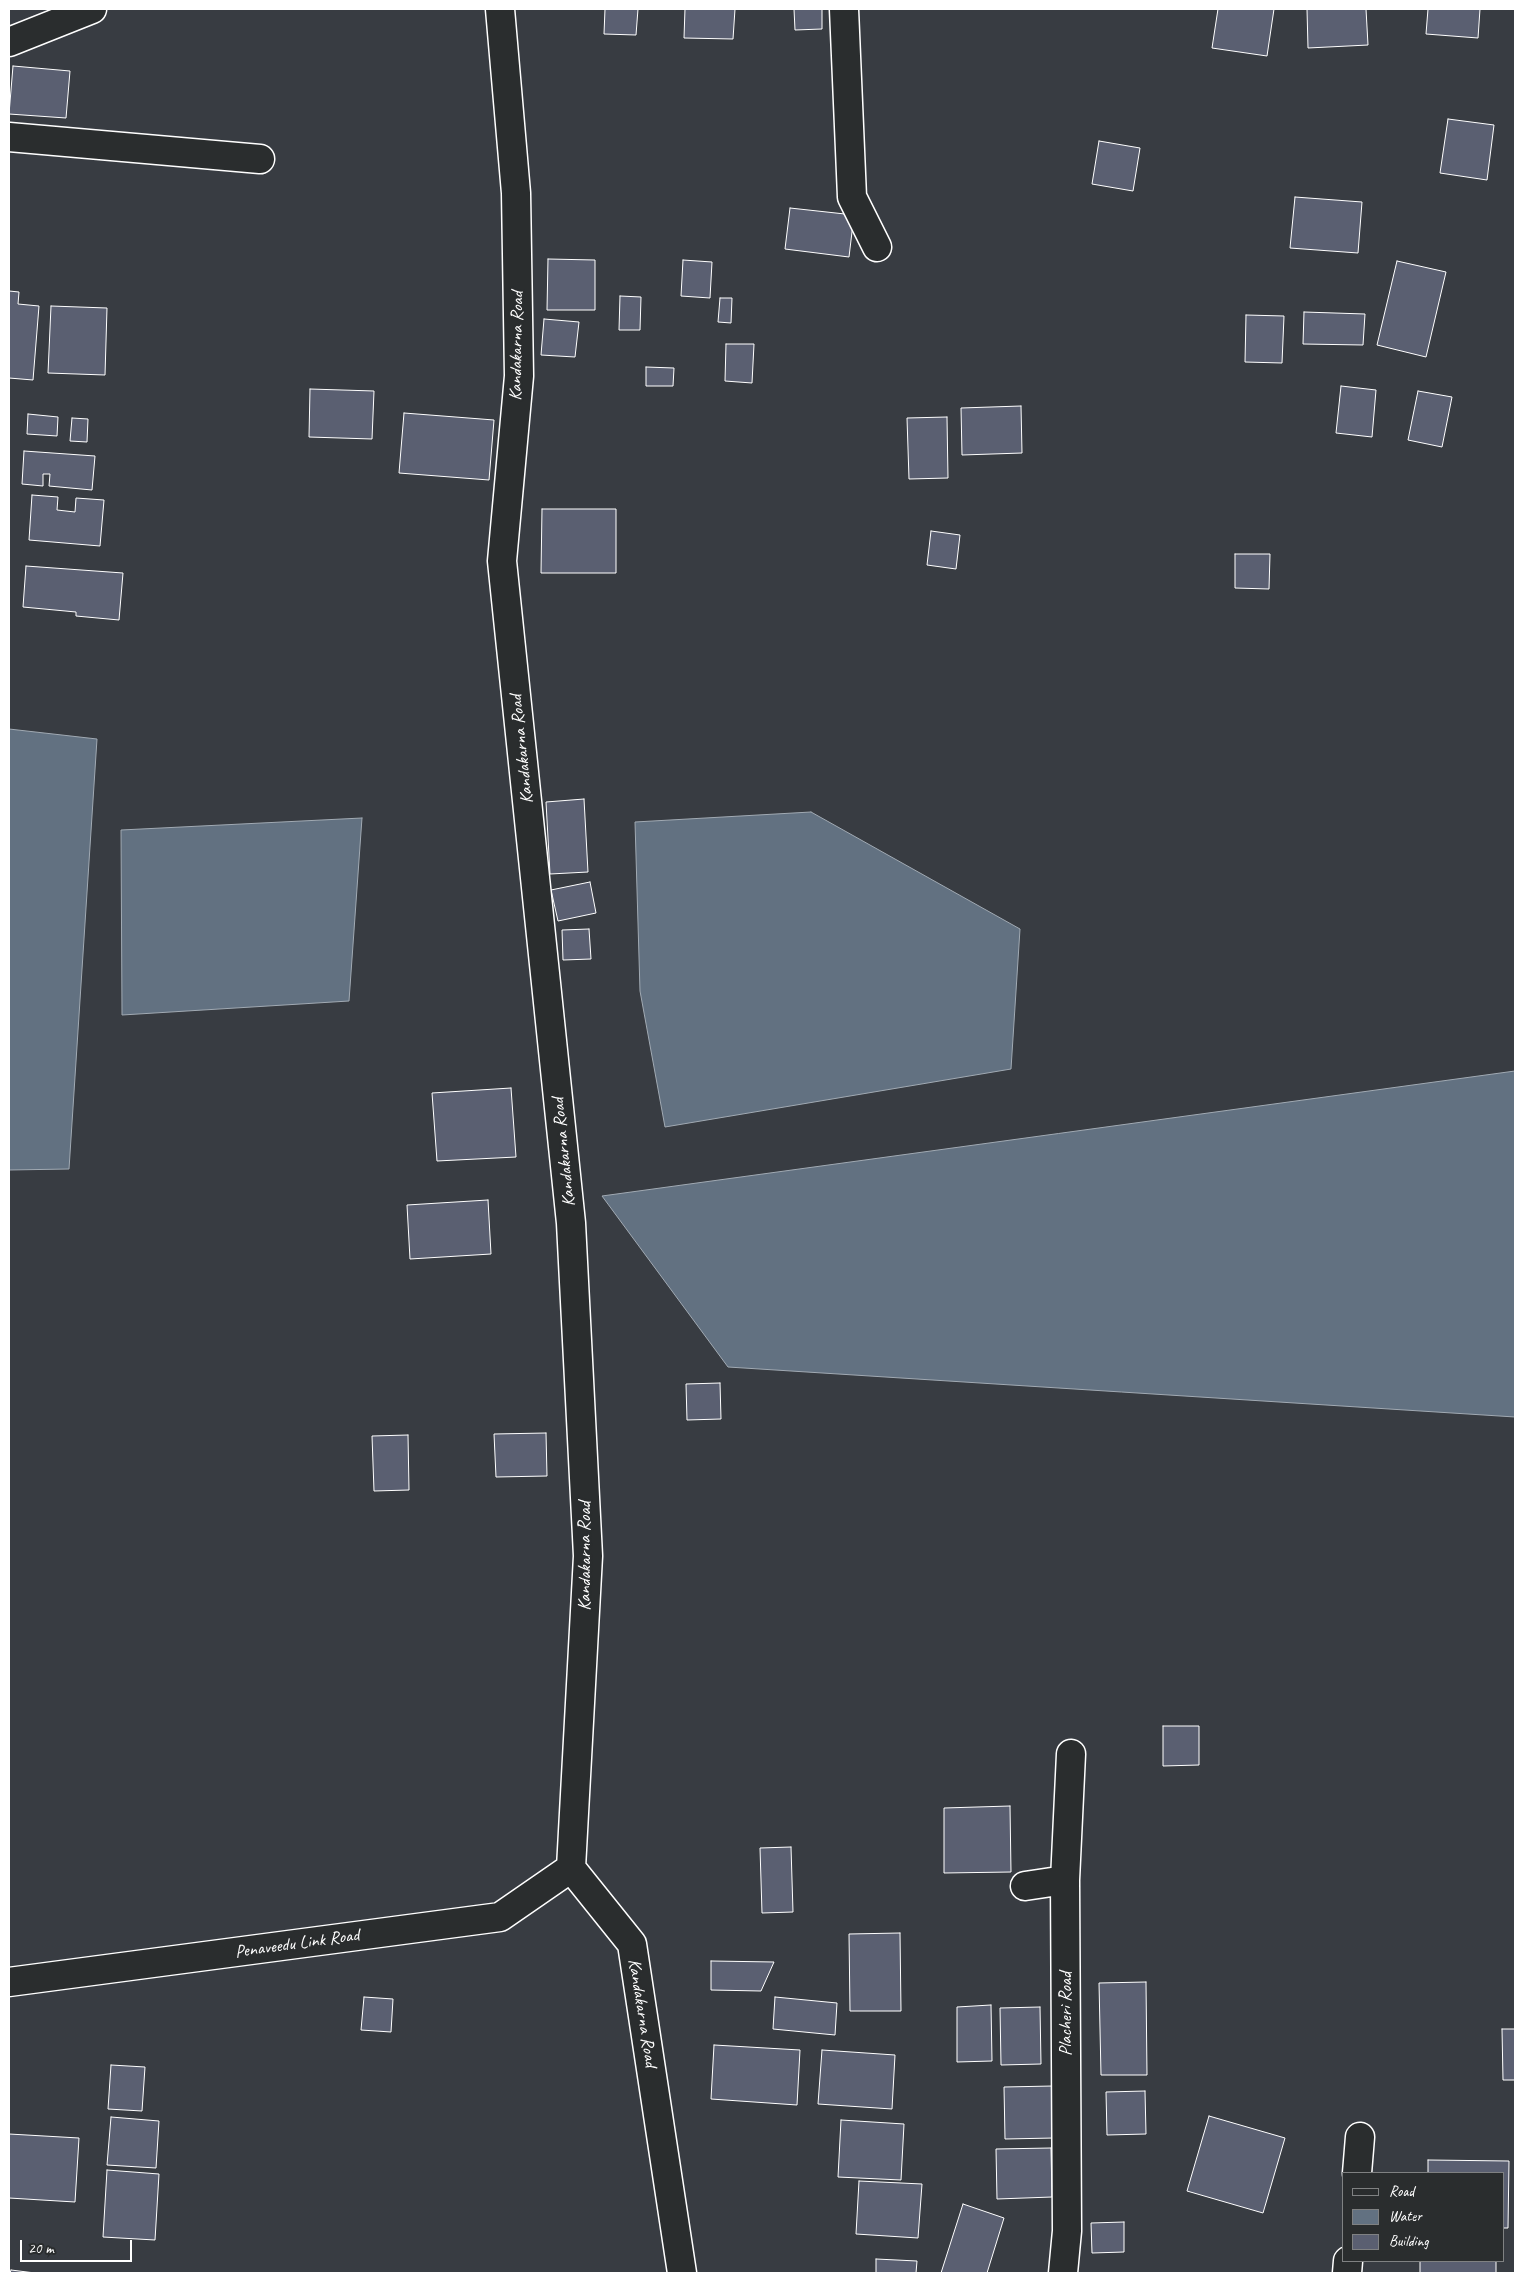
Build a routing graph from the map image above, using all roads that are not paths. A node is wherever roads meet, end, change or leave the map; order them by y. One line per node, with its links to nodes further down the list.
1 (92, 9): 4 (street)
2 (500, 9): 9 (street, Kandakarna Road)
3 (844, 9): 7 (street)
4 (9, 42)
5 (9, 137): 6 (street)
6 (260, 159)
7 (877, 247)
8 (1071, 1754): 10 (street, Placheri Road)
9 (571, 1868): 12 (street, Penaveedu Link Road); 15 (street, Kandakarna Road)
10 (1065, 1880): 11 (street); 16 (street, Placheri Road)
11 (1025, 1886)
12 (9, 1982)
13 (1360, 2136): 14 (street)
14 (1357, 2172)
15 (682, 2273)
16 (1063, 2273)

